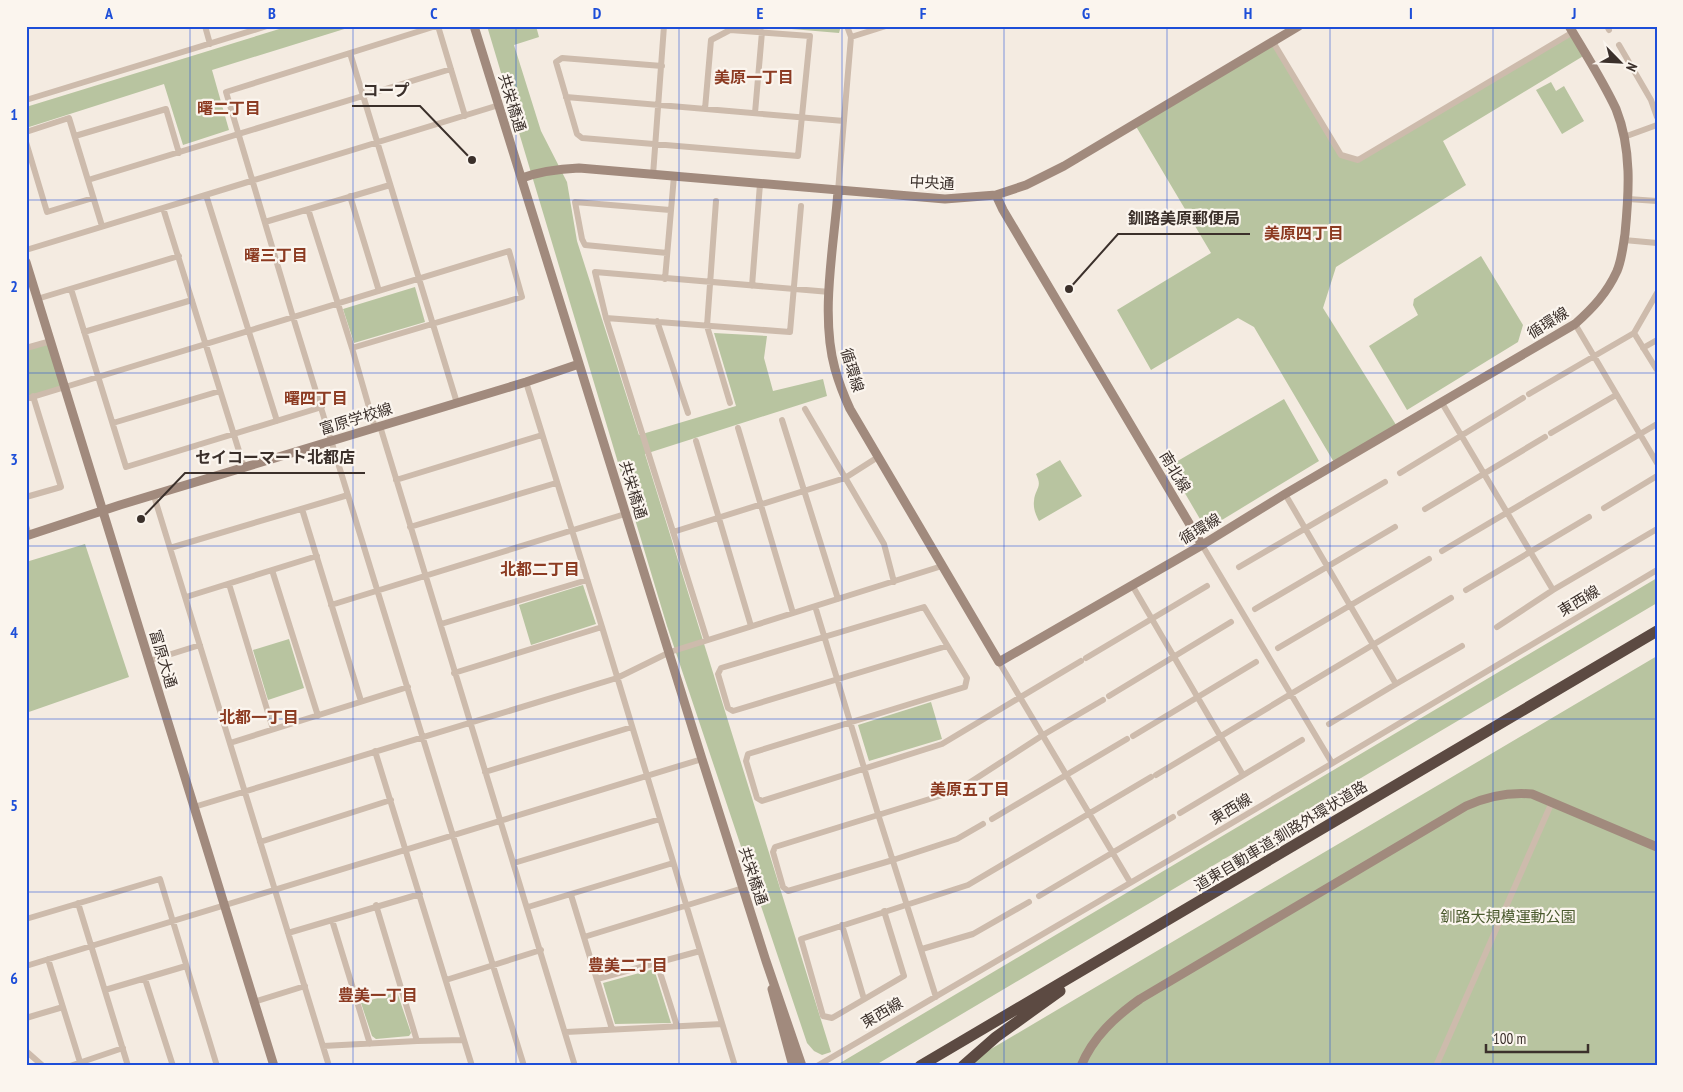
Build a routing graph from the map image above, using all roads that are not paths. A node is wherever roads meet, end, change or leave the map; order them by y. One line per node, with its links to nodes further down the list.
1 (205, 26): 13 (street)
2 (267, 26): 13 (street)
3 (437, 26): 15 (street); 17 (street)
4 (474, 26): 21 (street, 共栄橋通)
5 (664, 26): 16 (street)
6 (847, 26): 11 (street)
7 (886, 26): 11 (street)
8 (1299, 26): 12 (street, 中央通)
9 (1571, 29): 12 (street); 33 (street, 循環線)
10 (762, 32): 23 (street); 24 (street); 26 (street)
11 (850, 37): 28 (street)
12 (1273, 42): 47 (street, 中央通)
13 (210, 44): 20 (street)
14 (1619, 45): 27 (street)
15 (350, 53): 18 (street); 31 (street)
16 (662, 66): 19 (street); 22 (street)
17 (451, 69): 18 (street); 25 (street)
18 (362, 96): 31 (street); 35 (street)
19 (566, 97): 22 (street); 36 (street)
20 (26, 100)
21 (499, 105): 25 (street); 40 (street, 共栄橋通)
22 (658, 105): 23 (street); 36 (street)
23 (705, 109): 24 (street)
24 (755, 113): 26 (street)
25 (465, 116): 35 (street)
26 (803, 117): 28 (street); 36 (street)
27 (1657, 117)
28 (844, 121): 45 (street)
29 (1657, 126): 33 (street)
30 (26, 132): 32 (street)
31 (238, 134): 37 (street); 42 (street)
32 (75, 136): 37 (street); 41 (street)
33 (1624, 137): 50 (street, 循環線)
34 (26, 142): 49 (street)
35 (377, 142): 42 (street); 44 (street)
36 (655, 144): 38 (street)
37 (179, 152): 41 (street)
38 (653, 175): 39 (street, 中央通); 40 (street, 中央通)
39 (674, 176): 43 (street, 中央通); 56 (street)
40 (522, 178): 93 (street, 共栄橋通)
41 (88, 180): 49 (street)
42 (252, 180): 46 (street); 57 (street)
43 (760, 184): 45 (street, 中央通); 68 (street)
44 (390, 185): 48 (street); 65 (street)
45 (838, 191): 47 (street, 中央通); 72 (street, 循環線)
46 (206, 195): 54 (street); 83 (street)
47 (996, 195): 155 (street, 南北線)
48 (350, 196): 55 (street); 71 (street)
49 (93, 198): 58 (street)
50 (1628, 199): 52 (street); 59 (street, 循環線)
51 (716, 201): 67 (street)
52 (1657, 201)
53 (801, 206): 70 (street)
54 (163, 208): 58 (street); 63 (street)
55 (308, 209): 57 (street); 76 (street)
56 (670, 210): 62 (street); 62 (street)
57 (265, 222): 77 (street)
58 (102, 226): 61 (street)
59 (1624, 240): 60 (street); 80 (street, 循環線)
60 (1657, 243)
61 (26, 250)
62 (667, 253): 66 (street)
63 (179, 256): 69 (street); 75 (street)
64 (26, 262): 74 (street, 富原大通)
65 (419, 279): 71 (street); 81 (street); 81 (street)
66 (665, 279): 67 (street); 78 (street)
67 (709, 282): 68 (street); 82 (street)
68 (752, 286): 70 (street)
69 (71, 289): 74 (street); 84 (street)
70 (794, 290): 72 (street); 82 (street)
71 (379, 292): 76 (street)
72 (830, 292): 124 (street, 循環線)
73 (1657, 293): 85 (street)
74 (38, 299): 86 (street, 富原大通)
75 (192, 300): 84 (street); 88 (street)
76 (338, 304): 77 (street); 90 (street)
77 (294, 317): 83 (street); 107 (street)
78 (606, 318): 79 (street); 154 (street)
79 (657, 321): 82 (street); 109 (street)
80 (1575, 324): 92 (street); 106 (street, 循環線)
81 (432, 325): 90 (street); 104 (street)
82 (707, 326): 105 (street)
83 (248, 331): 88 (street); 111 (street)
84 (84, 332): 95 (street)
85 (1634, 333): 91 (street); 92 (street)
86 (51, 340): 89 (street); 97 (street, 富原大通)
87 (1657, 340): 91 (street)
88 (206, 344): 95 (street); 98 (street)
89 (26, 348)
90 (352, 348): 114 (street)
91 (1643, 348): 94 (street)
92 (1594, 356): 99 (street); 100 (street)
93 (578, 364): 96 (street, 富原学校線); 145 (street, 共栄橋通)
94 (1656, 368)
95 (99, 378): 97 (street); 112 (street)
96 (526, 382): 104 (street, 富原学校線); 119 (street)
97 (66, 387): 101 (street); 143 (street, 富原大通)
98 (220, 391): 112 (street); 118 (street)
99 (1529, 394)
100 (1616, 394): 116 (street); 117 (street)
101 (34, 396): 103 (street); 138 (street)
102 (1522, 398): 120 (street)
103 (26, 399)
104 (457, 403): 114 (street, 富原学校線)
105 (730, 403)
106 (1442, 403): 120 (street); 135 (street, 循環線)
107 (322, 407): 111 (street); 122 (street)
108 (805, 409): 130 (street)
109 (688, 413)
110 (782, 420): 134 (street)
111 (277, 421): 118 (street)
112 (113, 423): 118 (street)
113 (1657, 424): 117 (street)
114 (377, 427): 122 (street, 富原学校線); 131 (street)
115 (738, 428): 139 (street)
116 (1552, 433)
117 (1640, 434): 125 (street); 144 (street)
118 (233, 435): 126 (street)
119 (542, 435): 131 (street); 133 (street)
120 (1460, 435): 127 (street); 128 (street)
121 (1545, 437): 128 (street)
122 (332, 440): 126 (street, 富原学校線); 136 (street)
123 (696, 441): 146 (street)
124 (878, 457): 130 (street); 161 (street, 循環線)
125 (1657, 463)
126 (244, 467): 137 (street, 富原学校線)
127 (1400, 473)
128 (1484, 473): 142 (street); 144 (street)
129 (1657, 476): 140 (street)
130 (845, 478): 134 (street); 168 (street)
131 (396, 480): 149 (street)
132 (1385, 482): 150 (street)
133 (556, 483): 149 (street); 152 (street)
134 (805, 492): 139 (street); 177 (street)
135 (1285, 494): 150 (street); 155 (street, 循環線)
136 (348, 495): 141 (street); 174 (street)
137 (154, 496): 143 (street, 富原学校線); 156 (street)
138 (26, 498)
139 (761, 505): 146 (street); 182 (street)
140 (1604, 508)
141 (302, 509): 156 (street); 159 (street)
142 (1425, 509)
143 (103, 511): 153 (street, 富原学校線); 200 (street, 富原大通)
144 (1507, 513): 157 (street); 158 (street)
145 (625, 514): 152 (street); 198 (street, 共栄橋通)
146 (718, 517): 154 (street); 186 (street)
147 (1589, 518): 158 (street)
148 (1395, 527): 162 (street)
149 (410, 528): 166 (street)
150 (1305, 528): 162 (street); 163 (street)
151 (1657, 529): 173 (street)
152 (572, 531): 166 (street); 167 (street)
153 (27, 532)
154 (673, 532): 192 (street)
155 (1202, 544): 170 (street, 循環線); 208 (street, 南北線)
156 (170, 548): 175 (street)
157 (1442, 552)
158 (1530, 552): 172 (street); 173 (street)
159 (317, 556): 164 (street); 178 (street)
160 (1429, 559): 179 (street)
161 (942, 566): 168 (street); 201 (street, 循環線)
162 (1328, 566): 179 (street); 181 (street)
163 (1239, 567)
164 (272, 570): 169 (street); 212 (street)
165 (1657, 570): 225 (street, 東西線)
166 (425, 576): 174 (street); 185 (street)
167 (587, 580): 185 (street); 188 (street)
168 (894, 582): 177 (street)
169 (229, 584): 175 (street); 217 (street)
170 (1132, 585): 183 (street); 201 (street, 循環線)
171 (1207, 586): 183 (street)
172 (1466, 590)
173 (1553, 590): 187 (street)
174 (378, 591): 178 (street); 207 (street)
175 (186, 597): 193 (street)
176 (1451, 598): 194 (street)
177 (838, 599): 180 (street)
178 (331, 605): 211 (street)
179 (1350, 605): 194 (street); 197 (street)
180 (815, 606): 182 (street); 190 (street)
181 (1256, 609)
182 (793, 613): 186 (street)
183 (1150, 619): 199 (street); 209 (street)
184 (1231, 622): 199 (street)
185 (441, 624): 203 (street)
186 (751, 626): 192 (street)
187 (1496, 626)
188 (602, 627): 203 (street); 204 (street)
189 (1657, 631): 319 (highway, 道東自動車道;釧路外環状道路)
190 (825, 637): 195 (street); 205 (street); 205 (street)
191 (1657, 637): 288 (highway, 道東自動車道;釧路外環状道路)
192 (707, 640): 198 (street)
193 (200, 645): 200 (street); 222 (street)
194 (1374, 645): 206 (street); 208 (street)
195 (947, 646): 205 (street); 214 (street)
196 (1462, 646): 206 (street)
197 (1278, 648)
198 (670, 652): 204 (street); 224 (street, 共栄橋通)
199 (1174, 658): 210 (street); 218 (street)
200 (150, 660): 236 (street, 富原大通)
201 (1000, 662): 209 (street)
202 (1256, 662): 210 (street)
203 (454, 673): 213 (street)
204 (616, 678): 213 (street); 216 (street)
205 (837, 679): 214 (street)
206 (1396, 684): 215 (street)
207 (408, 687): 211 (street); 220 (street)
208 (1290, 694): 219 (street); 225 (street, 南北線)
209 (1020, 696): 218 (street); 226 (street)
210 (1198, 696): 219 (street); 228 (street)
211 (361, 701): 212 (street)
212 (318, 716): 217 (street)
213 (469, 722): 220 (street); 227 (street)
214 (851, 722): 226 (street); 226 (street)
215 (1329, 724)
216 (632, 727): 227 (street); 229 (street)
217 (273, 729): 222 (street)
218 (1043, 735): 228 (street); 231 (street)
219 (1220, 735): 230 (street); 239 (street)
220 (423, 737): 223 (street); 245 (street)
221 (1302, 740): 230 (street)
222 (230, 743): 233 (street)
223 (376, 751): 233 (street); 234 (street)
224 (702, 759): 229 (street); 254 (street, 共栄橋通)
225 (1332, 763): 253 (street, 東西線)
226 (866, 769): 238 (street)
227 (485, 772): 243 (street)
228 (1066, 774): 239 (street); 242 (street)
229 (647, 775): 241 (street); 243 (street)
230 (1243, 775): 237 (street)
231 (968, 783)
232 (961, 787): 238 (street)
233 (245, 791): 236 (street); 246 (street)
234 (391, 800): 246 (street); 248 (street)
235 (1552, 802): 247 (street); 322 (street); 323 (street)
236 (194, 807): 262 (street, 富原大通)
237 (1180, 813)
238 (878, 814): 250 (street); 250 (street)
239 (1089, 814): 249 (street); 261 (street)
240 (1172, 817): 249 (street)
241 (660, 819): 251 (street); 252 (street)
242 (992, 819)
243 (500, 821): 245 (street); 252 (street)
244 (983, 824): 250 (street)
245 (453, 836): 248 (street); 280 (street)
246 (260, 842): 255 (street)
247 (1657, 847)
248 (406, 850): 255 (street); 256 (street)
249 (1112, 853): 253 (street); 258 (street)
250 (893, 860): 261 (street)
251 (673, 862): 257 (street); 264 (street)
252 (514, 863): 265 (street)
253 (1130, 882): 289 (street, 東西線)
254 (743, 888): 264 (street); 278 (street, 共栄橋通)
255 (275, 890): 262 (street); 271 (street)
256 (420, 894): 263 (street); 285 (street)
257 (571, 894): 265 (street); 272 (street)
258 (1039, 896)
259 (1029, 902): 274 (street)
260 (78, 903): 267 (street); 269 (street); 273 (street)
261 (907, 904): 266 (street); 274 (street)
262 (224, 905): 269 (street); 291 (street, 富原大通)
263 (376, 906): 268 (street); 299 (street)
264 (687, 906): 272 (street); 276 (street)
265 (528, 907): 275 (street)
266 (884, 911): 270 (street); 290 (street)
267 (26, 919)
268 (332, 920): 271 (street); 300 (street)
269 (172, 922): 273 (street); 282 (street)
270 (842, 925): 290 (street); 290 (street)
271 (288, 933): 286 (street)
272 (584, 937): 284 (street)
273 (92, 946): 277 (street); 287 (street)
274 (922, 949): 289 (street)
275 (541, 950): 280 (street); 297 (street)
276 (700, 951): 279 (street); 294 (street)
277 (48, 959): 281 (street); 292 (street)
278 (766, 962): 316 (street); 317 (street)
279 (657, 963): 284 (street); 295 (street)
280 (493, 965): 285 (street); 313 (street)
281 (26, 966)
282 (186, 966): 283 (street); 309 (street)
283 (145, 979): 287 (street); 308 (street)
284 (597, 979): 296 (street)
285 (446, 980): 298 (street)
286 (305, 986): 291 (street); 301 (street)
287 (105, 990): 302 (street)
288 (1062, 990): 320 (highway, 道東自動車道;釧路外環状道路); 321 (highway)
289 (936, 997): 318 (street, 東西線)
290 (864, 999)
291 (254, 1002): 310 (street, 富原大通)
292 (63, 1007): 293 (street); 304 (street)
293 (26, 1018)
294 (722, 1024): 295 (street); 315 (street)
295 (677, 1026): 296 (street)
296 (612, 1029): 297 (street)
297 (566, 1032): 314 (street)
298 (464, 1040): 299 (street); 312 (street)
299 (417, 1041): 300 (street)
300 (370, 1044): 301 (street)
301 (323, 1046): 311 (street)
302 (123, 1048): 304 (street); 307 (street)
303 (26, 1051): 305 (street)
304 (80, 1062): 306 (street)
305 (43, 1066)
306 (70, 1066)
307 (128, 1066)
308 (173, 1066)
309 (217, 1066)
310 (274, 1066)
311 (329, 1066)
312 (472, 1066)
313 (524, 1066)
314 (575, 1066)
315 (735, 1066)
316 (793, 1066)
317 (802, 1066)
318 (817, 1066)
319 (920, 1066)
320 (932, 1066)
321 (963, 1066)
322 (1081, 1066)
323 (1436, 1066)

